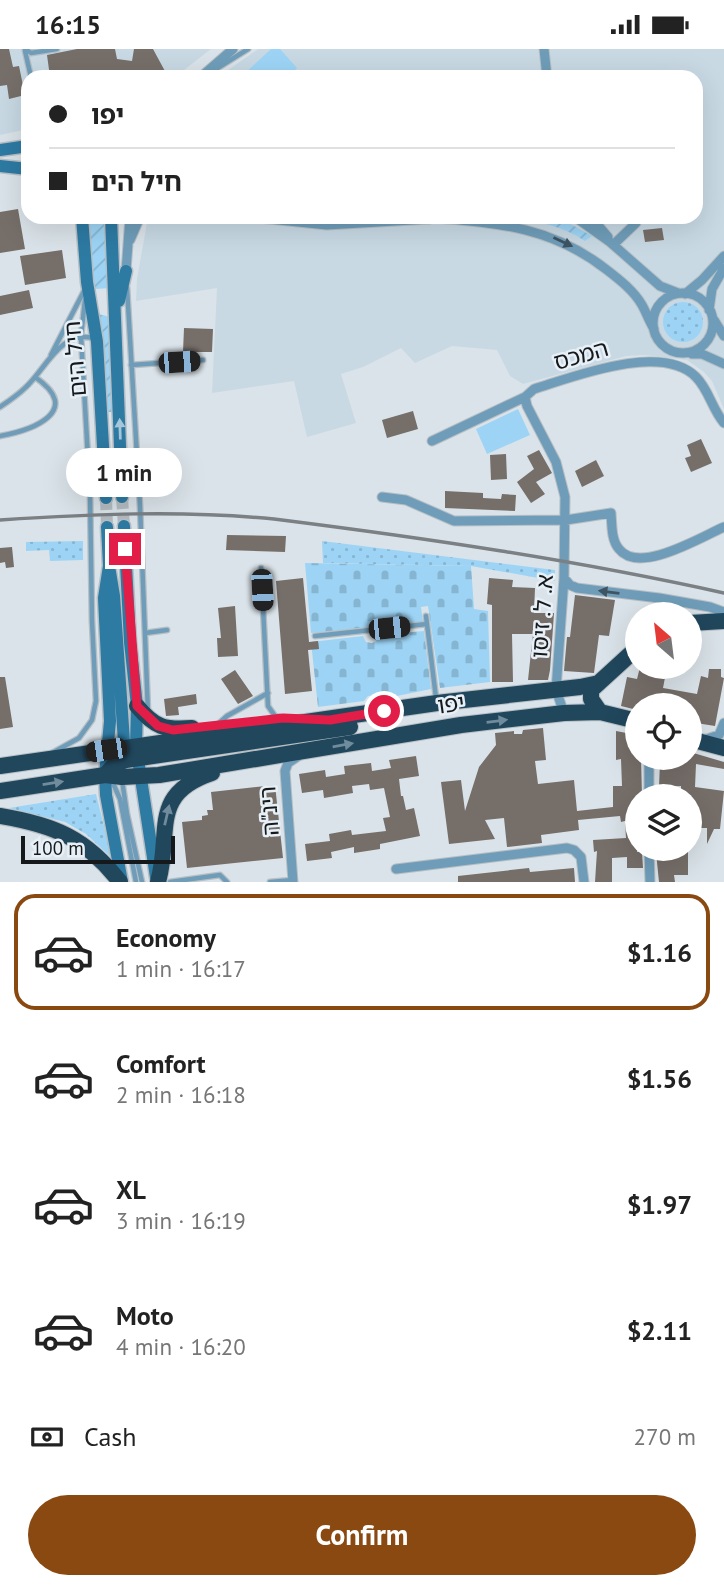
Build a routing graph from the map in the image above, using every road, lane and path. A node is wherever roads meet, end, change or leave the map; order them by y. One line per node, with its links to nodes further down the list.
1 (25, 49): 2 (lane); 6 (lane)
2 (57, 49)
3 (233, 49): 7 (street)
4 (248, 49): 8 (lane)
5 (544, 49): 9 (street)
6 (30, 70)
7 (209, 70)
8 (213, 70)
9 (546, 70)
10 (0, 144): 11 (lane)
11 (21, 145)
12 (21, 146): 13 (street)
13 (0, 150)
14 (0, 166): 15 (street)
15 (21, 168)
16 (83, 224): 34 (street, חיל הים)
17 (111, 224): 37 (street, חיל הים)
18 (130, 224): 30 (street)
19 (137, 224): 30 (street)
20 (326, 224): 28 (street)
21 (350, 224): 28 (street)
22 (364, 224): 28 (street)
23 (487, 224): 38 (street, one-way to 38)
24 (585, 224): 29 (street)
25 (591, 224): 29 (street)
26 (598, 224): 29 (street)
27 (635, 224): 29 (street)
28 (354, 225)
29 (612, 243): 35 (street)
30 (128, 245): 33 (street)
31 (724, 256): 35 (street)
32 (724, 268): 36 (street)
33 (126, 271): 37 (street); 46 (lane)
34 (87, 282): 39 (lane); 41 (street, חיל הים); 45 (lane)
35 (682, 294): 36 (street); 38 (street)
36 (711, 314): 40 (street); 42 (street)
37 (115, 315): 53 (street, חיל הים, one-way to 37)
38 (654, 329): 42 (street)
39 (81, 336): 41 (lane); 45 (lane); 90 (lane)
40 (724, 336)
41 (97, 342): 55 (street, חיל הים)
42 (680, 353): 44 (street)
43 (203, 360): 46 (lane)
44 (724, 364)
45 (45, 365): 47 (lane)
46 (131, 365): 70 (lane)
47 (35, 377): 49 (lane); 51 (lane)
48 (525, 397): 50 (street, המכס); 52 (street, המכס); 56 (street, א. ל. זיסו)
49 (0, 407)
50 (724, 423)
51 (0, 436)
52 (432, 441)
53 (122, 497)
54 (382, 497): 56 (street)
55 (106, 498)
56 (566, 520): 59 (street); 61 (street, א. ל. זיסו)
57 (124, 526): 77 (street)
58 (107, 527): 89 (street)
59 (724, 527)
60 (261, 568): 75 (lane)
61 (564, 577): 62 (street); 63 (street, א. ל. זיסו)
62 (577, 588): 63 (street); 64 (street, one-way to 62)
63 (563, 597): 74 (street, א. ל. זיסו)
64 (724, 612)
65 (426, 616): 68 (lane)
66 (724, 621): 67 (highway)
67 (702, 622)
68 (427, 624): 71 (lane); 76 (lane)
69 (167, 630): 70 (lane)
70 (145, 633): 77 (lane)
71 (315, 636)
72 (625, 660): 73 (highway)
73 (599, 683): 74 (highway, יפו); 78 (highway)
74 (556, 690): 76 (highway, יפו); 79 (street, א. ל. זיסו)
75 (268, 693): 80 (lane); 84 (lane)
76 (437, 703): 82 (highway, יפו); 89 (highway)
77 (142, 712): 84 (highway); 89 (street)
78 (600, 712): 79 (highway, יפו); 81 (highway, יפו)
79 (564, 713): 88 (highway, יפו, one-way to 79)
80 (283, 718): 82 (highway); 84 (highway)
81 (625, 718)
82 (330, 720): 89 (highway, יפו)
83 (724, 723): 85 (street)
84 (217, 725)
85 (702, 738)
86 (702, 742): 87 (highway)
87 (724, 748)
88 (310, 750): 91 (highway, יפו); 98 (street, רינ"ה)
89 (123, 757): 90 (highway); 93 (highway, יפו); 94 (highway, one-way to 89); 99 (street); 100 (lane); 101 (lane)
90 (40, 759): 92 (highway)
91 (251, 760): 93 (highway, יפו); 102 (highway, one-way to 91)
92 (0, 766)
93 (140, 776): 102 (street)
94 (0, 791)
95 (0, 816): 99 (highway)
96 (649, 861): 107 (street)
97 (396, 870): 106 (street)
98 (293, 881): 105 (lane)
99 (121, 882)
100 (136, 882)
101 (142, 882)
102 (157, 882)
103 (170, 882): 104 (lane)
104 (227, 882)
105 (270, 882)
106 (584, 882)
107 (650, 882)

